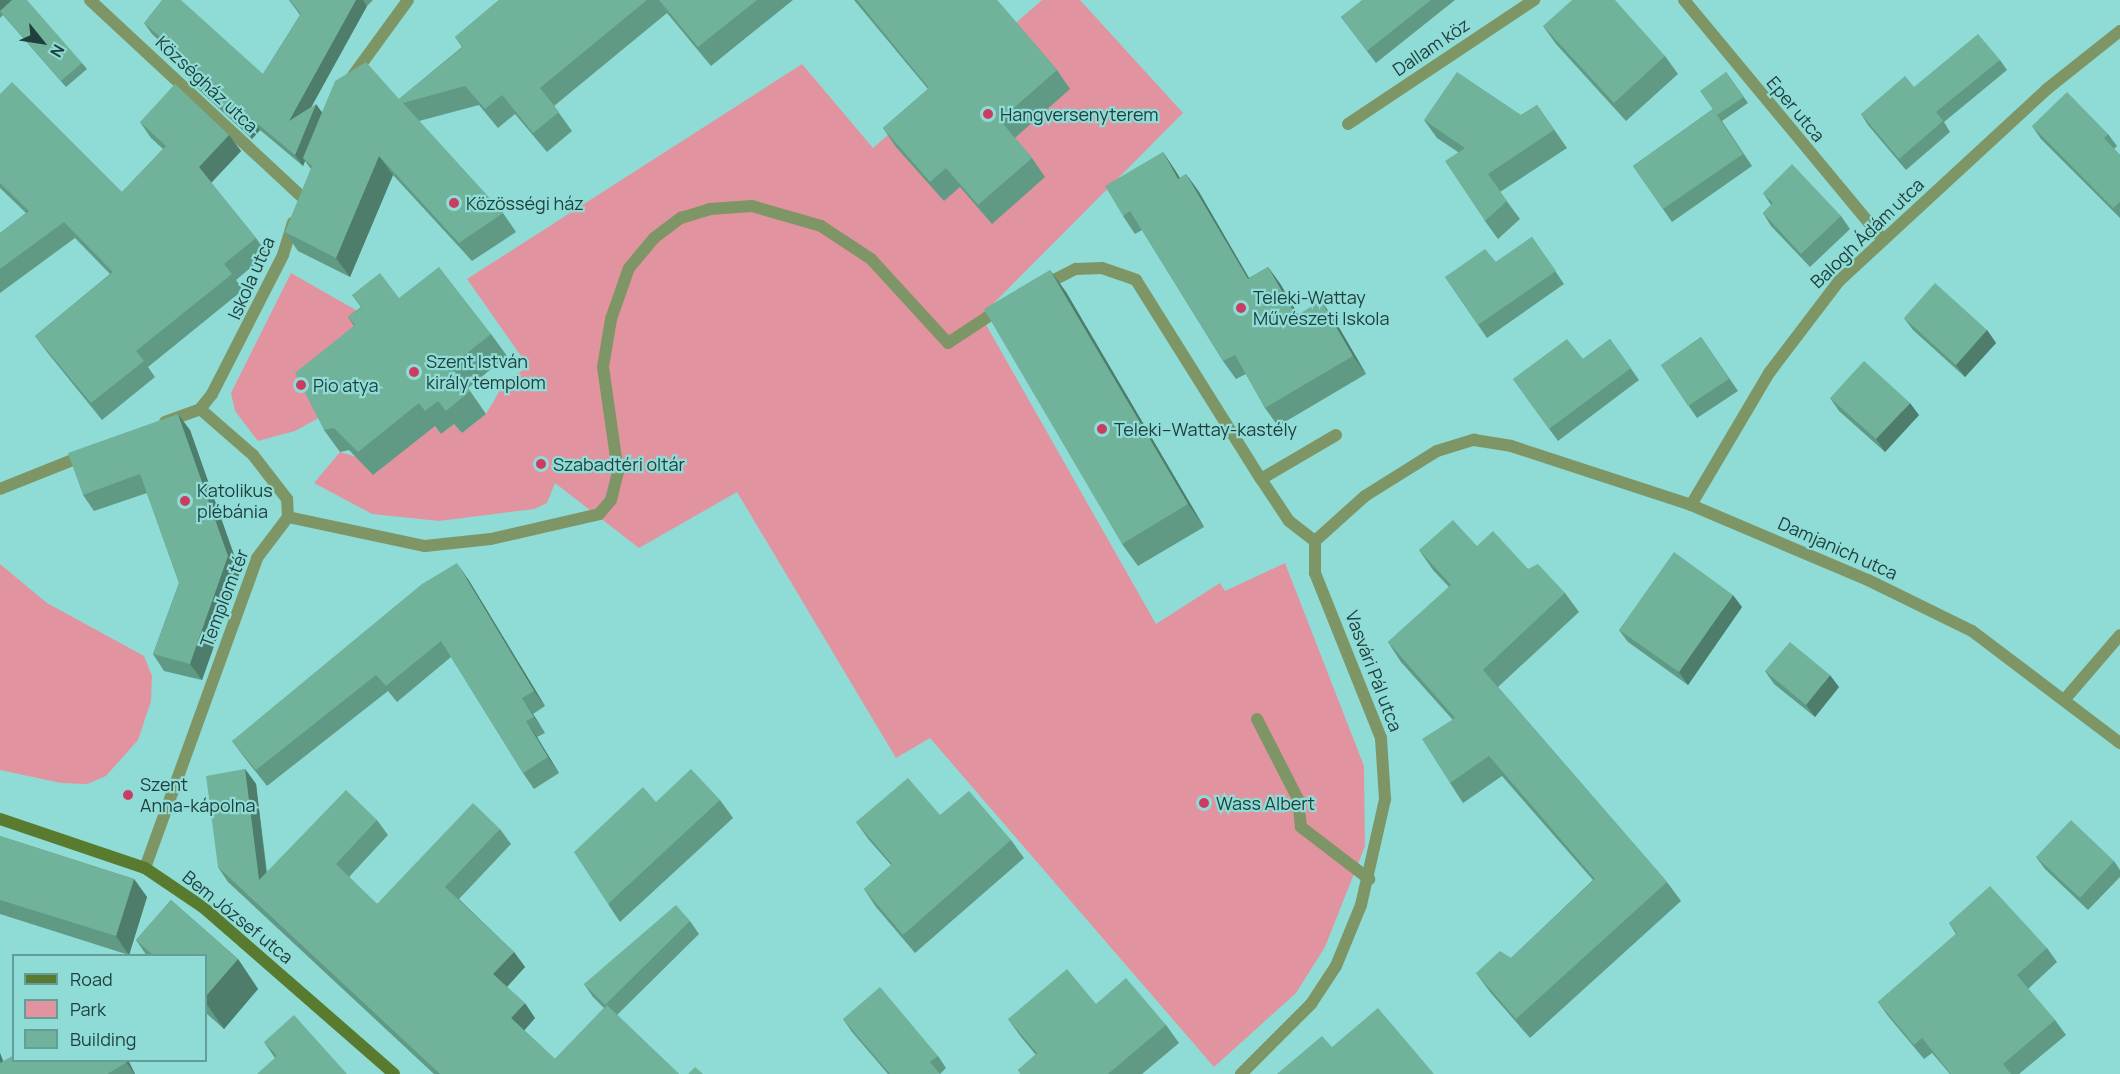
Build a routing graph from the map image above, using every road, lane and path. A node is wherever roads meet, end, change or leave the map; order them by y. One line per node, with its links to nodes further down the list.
1 (90, 0): 8 (street, Községház utca)
2 (408, 0): 6 (street)
3 (1534, 0): 7 (street, Dallam köz)
4 (1684, 0): 9 (street, Eper utca)
5 (2120, 31): 9 (street, Balogh Ádám utca)
6 (343, 93)
7 (1348, 124)
8 (303, 190): 10 (street, Iskola utca)
9 (1883, 240): 16 (street, Balogh Ádám utca)
10 (200, 409): 11 (street); 17 (street)
11 (156, 426)
12 (1336, 435): 14 (street)
13 (100, 449): 15 (street)
14 (1261, 479): 17 (street); 18 (street)
15 (0, 489)
16 (1692, 505): 18 (street, Damjanich utca); 20 (street, Damjanich utca)
17 (288, 518): 24 (street, Templom tér)
18 (1315, 541): 25 (street, Vasvári Pál utca)
19 (2120, 635): 20 (street)
20 (2065, 699): 22 (street, Damjanich utca)
21 (1257, 719): 25 (street)
22 (2120, 743)
23 (0, 819): 24 (street, Bem József utca)
24 (145, 868): 26 (street, Bem József utca)
25 (1368, 879): 27 (street, Vasvári Pál utca)
26 (394, 1074)
27 (1241, 1074)

